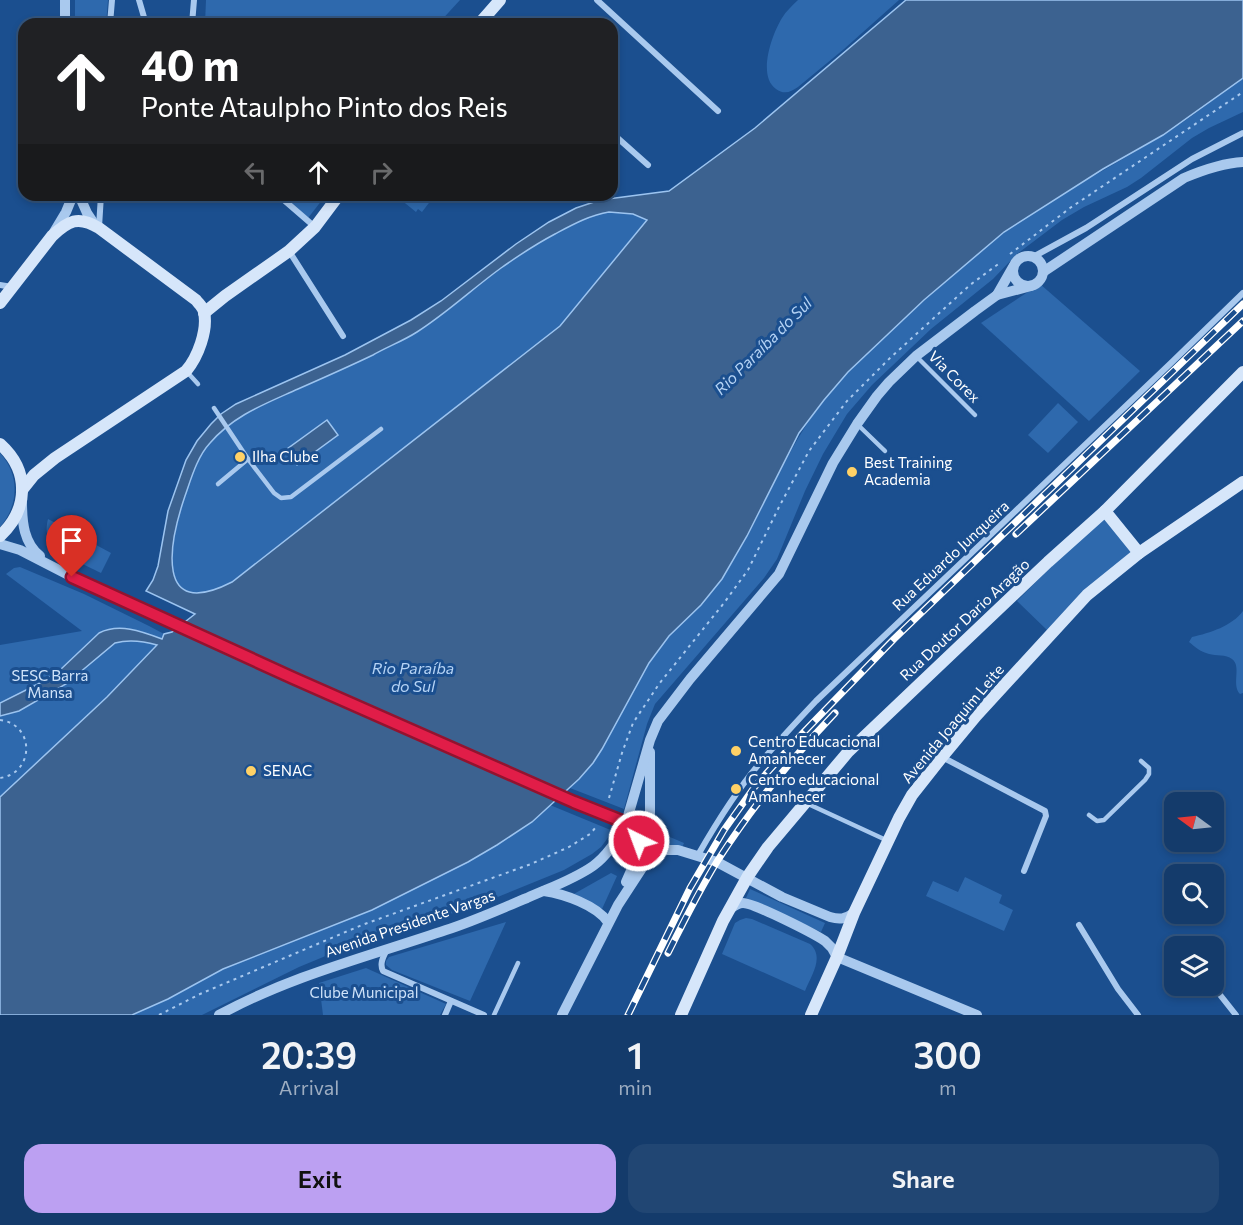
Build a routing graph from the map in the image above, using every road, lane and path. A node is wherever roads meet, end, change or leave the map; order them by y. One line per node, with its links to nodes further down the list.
1 (65, 0): 7 (street)
2 (112, 0): 8 (street)
3 (139, 0): 9 (street)
4 (194, 0): 10 (street)
5 (500, 0): 11 (main road)
6 (597, 0): 12 (street)
7 (65, 18)
8 (111, 18)
9 (144, 18)
10 (192, 18)
11 (488, 18)
12 (617, 18)
13 (618, 19): 15 (street)
14 (1243, 92): 62 (path)
15 (718, 111)
16 (1243, 133): 29 (street)
17 (618, 138): 19 (street)
18 (1243, 162): 31 (street)
19 (648, 165)
20 (71, 201): 27 (street)
21 (82, 201): 25 (street)
22 (100, 201): 25 (street)
23 (285, 201): 26 (street)
24 (334, 201): 26 (main road)
25 (97, 226): 27 (main road); 37 (main road)
26 (315, 227): 28 (main road)
27 (52, 236): 32 (main road)
28 (289, 251): 37 (main road); 38 (street)
29 (1034, 257): 30 (street); 31 (street)
30 (1015, 264): 33 (street); 35 (street)
31 (1043, 272): 33 (street)
32 (6, 286): 36 (main road)
33 (1030, 286): 35 (street)
34 (1243, 292): 68 (street, Rua Eduardo Junqueira)
35 (997, 295): 39 (street, Avenida Presidente Vargas)
36 (0, 303)
37 (204, 313): 40 (main road)
38 (343, 336)
39 (916, 356): 44 (lane, Via Corex); 45 (street, Avenida Presidente Vargas)
40 (186, 371): 42 (lane); 52 (main road)
41 (1243, 372): 53 (main road, Rua Doutor Dario Aragão)
42 (198, 384)
43 (214, 408): 49 (lane)
44 (975, 415)
45 (857, 424): 48 (lane); 58 (street, Avenida Presidente Vargas)
46 (381, 429): 49 (lane)
47 (0, 444): 52 (main road)
48 (885, 451)
49 (248, 459): 51 (lane)
50 (1243, 482): 55 (main road, Avenida Joaquim Leite)
51 (218, 484)
52 (22, 493): 54 (main road); 56 (street)
53 (1105, 511): 55 (main road); 63 (main road, Rua Doutor Dario Aragão)
54 (1, 543): 56 (street)
55 (1139, 553): 59 (main road, Avenida Joaquim Leite)
56 (54, 568): 65 (street, bridge)
57 (0, 720): 61 (path)
58 (650, 740): 65 (street, Avenida Presidente Vargas); 69 (street)
59 (942, 757): 67 (main road, Avenida Joaquim Leite); 70 (street)
60 (1141, 761): 64 (lane)
61 (0, 778)
62 (609, 798)
63 (805, 802): 67 (lane); 71 (main road, Rua Doutor Dario Aragão)
64 (1089, 815)
65 (626, 823): 69 (street); 72 (street, Avenida Presidente Vargas)
66 (597, 826): 83 (path)
67 (888, 841): 75 (main road, Avenida Joaquim Leite)
68 (698, 855): 71 (street); 73 (street)
69 (631, 871): 73 (street)
70 (1024, 872)
71 (747, 879): 74 (main road, Rua Doutor Dario Aragão); 75 (street)
72 (544, 891): 76 (street); 78 (street, Avenida Presidente Vargas)
73 (618, 905): 76 (street)
74 (730, 909): 79 (street); 89 (main road, Rua Doutor Dario Aragão)
75 (854, 912): 79 (main road, Avenida Joaquim Leite)
76 (608, 922): 88 (street)
77 (1079, 925): 92 (street)
78 (387, 948): 82 (street); 84 (street, Avenida Presidente Vargas)
79 (837, 957): 90 (main road, Avenida Joaquim Leite); 91 (street)
80 (518, 963): 87 (lane)
81 (1221, 996): 93 (street)
82 (451, 1000): 85 (street); 86 (street)
83 (159, 1015)
84 (219, 1015)
85 (445, 1015)
86 (484, 1015)
87 (494, 1015)
88 (562, 1015)
89 (681, 1015)
90 (811, 1015)
91 (977, 1015)
92 (1138, 1015)
93 (1236, 1015)

